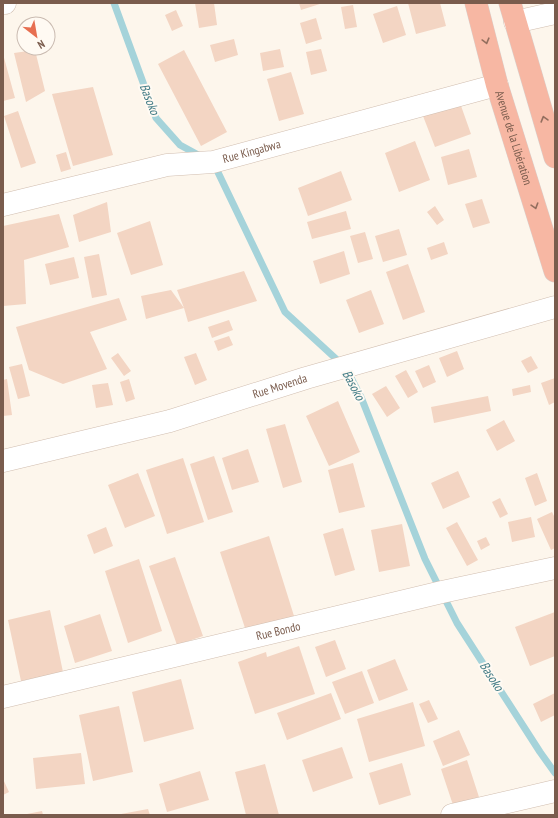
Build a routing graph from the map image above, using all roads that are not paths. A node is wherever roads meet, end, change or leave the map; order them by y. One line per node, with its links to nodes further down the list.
1 (476, 3): 4 (highway, Avenue de la Libération, one-way to 4)
2 (512, 13): 3 (street); 5 (highway, one-way to 2)
3 (555, 13)
4 (498, 85): 6 (street, Rue Kingabwa); 7 (highway, Avenue de la Libération, one-way to 7)
5 (555, 156)
6 (3, 205)
7 (555, 271)
8 (555, 307): 9 (street, Rue Movenda)
9 (3, 461)
10 (555, 568): 11 (street, Rue Bondo)
11 (3, 698)
12 (551, 792): 13 (street)
13 (452, 815)

